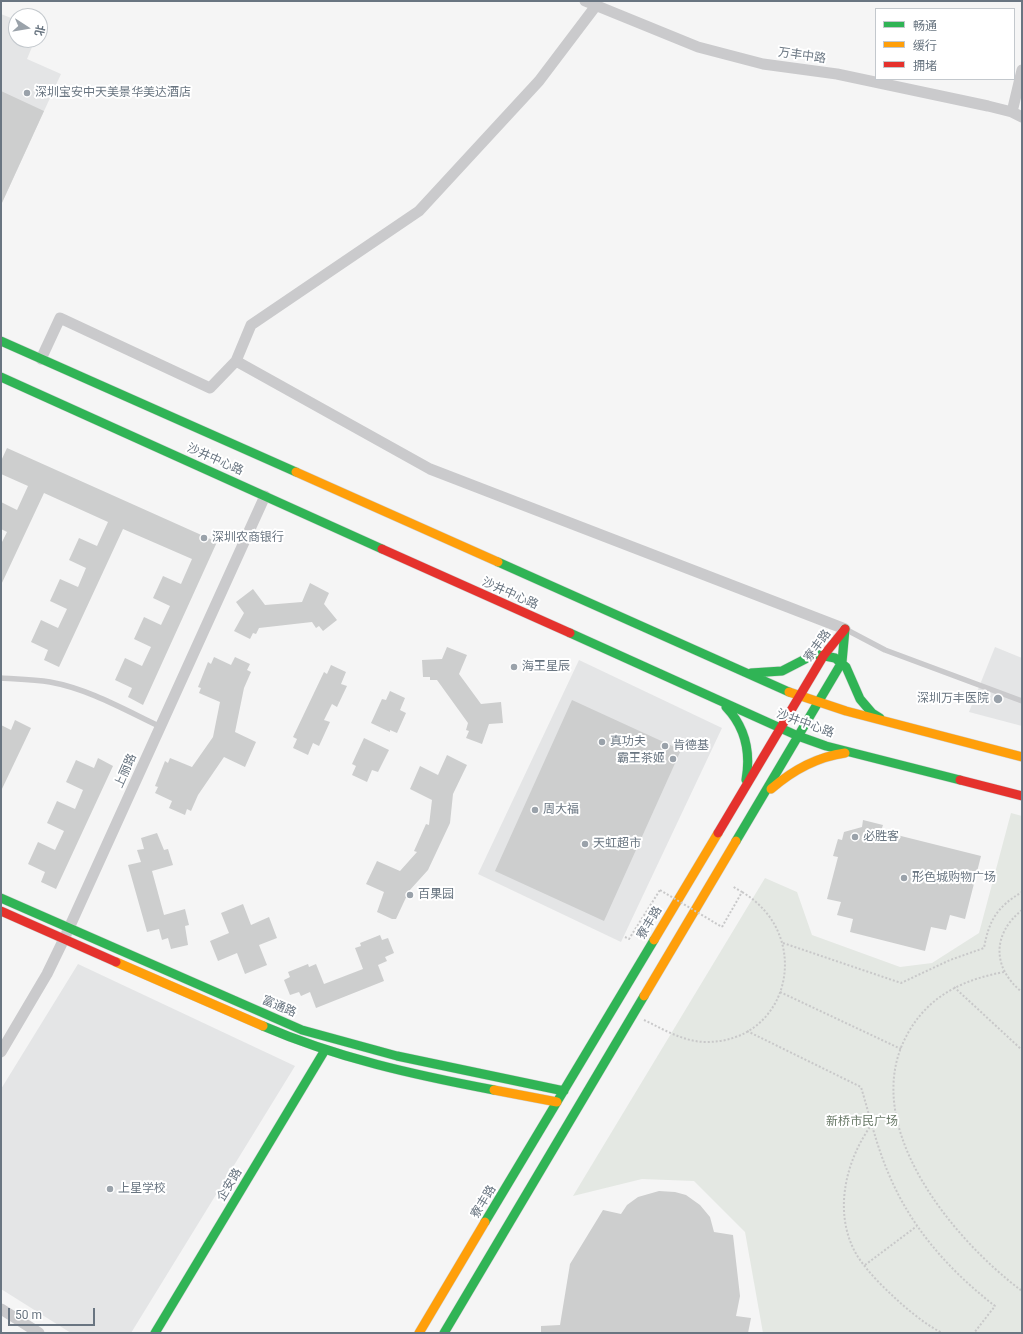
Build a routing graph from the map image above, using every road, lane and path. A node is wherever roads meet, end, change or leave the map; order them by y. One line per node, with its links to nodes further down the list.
1 (585, 1): 2 (street, 万丰中路)
2 (595, 7): 4 (street, 万丰中路); 7 (street)
3 (1022, 70): 4 (street)
4 (1017, 114)
5 (1, 342): 6 (street, 沙井中心路)
6 (41, 359): 7 (street); 13 (street, 沙井中心路)
7 (236, 361): 10 (street)
8 (1, 377): 9 (street, 沙井中心路)
9 (265, 496): 17 (street, 沙井中心路); 20 (street, 上丽路)
10 (844, 629): 11 (street, 寮丰路); 12 (street, 寮丰路); 16 (lane)
11 (824, 655): 12 (street); 13 (street); 15 (street, 寮丰路)
12 (842, 662): 18 (street, 寮丰路); 19 (street)
13 (745, 672): 15 (street, 沙井中心路)
14 (1, 678): 20 (lane)
15 (799, 696): 18 (street, 沙井中心路); 21 (street, 寮丰路)
16 (1022, 701)
17 (719, 702): 21 (street, 沙井中心路); 25 (street)
18 (818, 703): 19 (street, 沙井中心路); 22 (street, 寮丰路)
19 (886, 722): 24 (street, 沙井中心路)
20 (161, 727): 34 (street, 上丽路)
21 (780, 729): 22 (street, 沙井中心路); 25 (street, 寮丰路)
22 (798, 736): 23 (street, 沙井中心路); 27 (street, 寮丰路)
23 (855, 753): 26 (street, 沙井中心路); 27 (street)
24 (1022, 757)
25 (742, 793): 48 (street, 寮丰路)
26 (1022, 796)
27 (760, 800): 42 (street, 寮丰路)
28 (732, 886): 29 (path)
29 (742, 892): 35 (path, bridge); 37 (path)
30 (1022, 892): 37 (path)
31 (1, 898): 34 (street, 富通路)
32 (1022, 910): 38 (path)
33 (1, 911): 36 (street, 富通路)
34 (69, 928): 36 (street, 上丽路); 48 (street, 富通路)
35 (625, 937)
36 (64, 938): 44 (street, 富通路); 47 (street, 上丽路)
37 (783, 943): 40 (path)
38 (1004, 972): 39 (path); 41 (path)
39 (954, 987): 45 (path); 46 (path)
40 (780, 992): 43 (path); 45 (path)
41 (1022, 992)
42 (633, 1014): 43 (path); 58 (street, 寮丰路)
43 (747, 1031): 50 (path)
44 (325, 1050): 49 (street, 富通路); 56 (street, 企安路)
45 (901, 1050): 53 (path)
46 (1022, 1050)
47 (1, 1052)
48 (564, 1091): 49 (street, 寮丰路)
49 (557, 1102): 57 (street, 寮丰路)
50 (872, 1124): 51 (path); 52 (path)
51 (917, 1226): 52 (path); 60 (path)
52 (866, 1265): 59 (path)
53 (1022, 1291)
54 (1, 1309): 55 (street)
55 (39, 1333)
56 (155, 1333)
57 (419, 1333)
58 (444, 1333)
59 (942, 1333)
60 (974, 1333)

